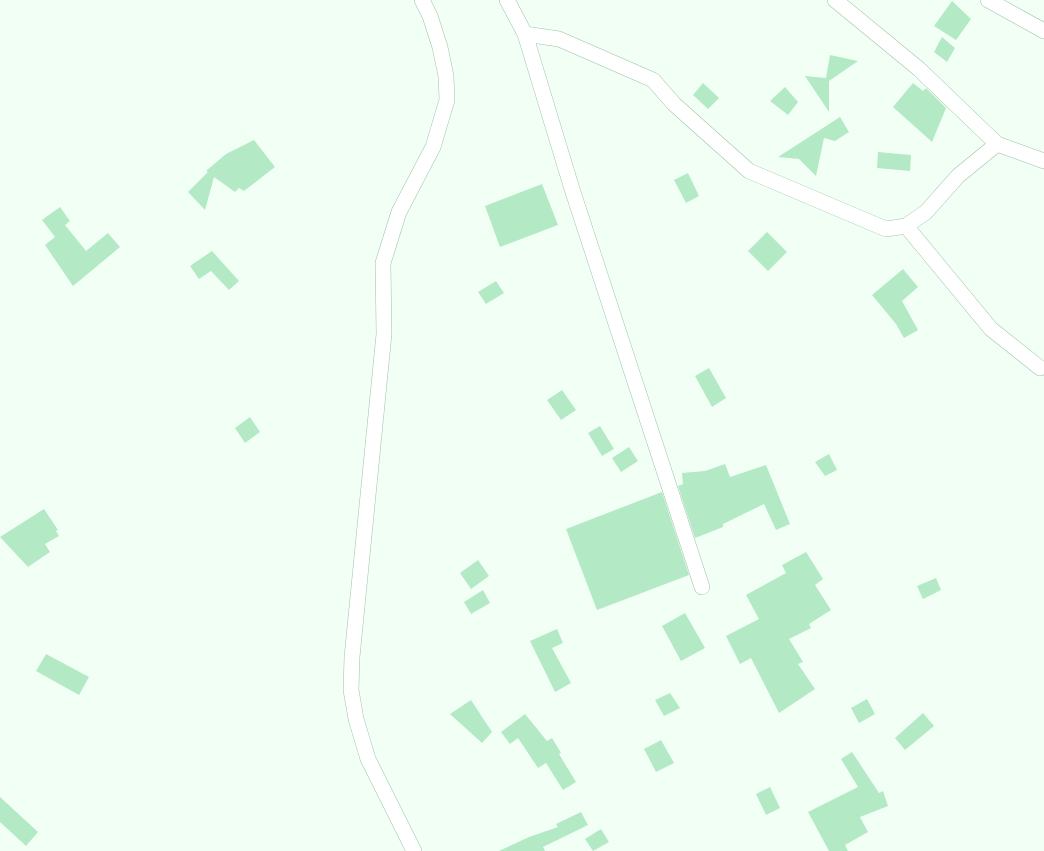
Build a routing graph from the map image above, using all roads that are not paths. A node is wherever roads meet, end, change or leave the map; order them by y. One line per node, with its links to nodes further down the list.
1 (422, 0): 12 (street)
2 (507, 0): 6 (street)
3 (835, 0): 7 (street)
4 (988, 0): 5 (street)
5 (1044, 31)
6 (525, 34): 9 (street); 11 (street)
7 (997, 144): 8 (street); 9 (street)
8 (1044, 161)
9 (906, 226): 10 (street)
10 (1040, 368)
11 (702, 587)
12 (414, 851)

